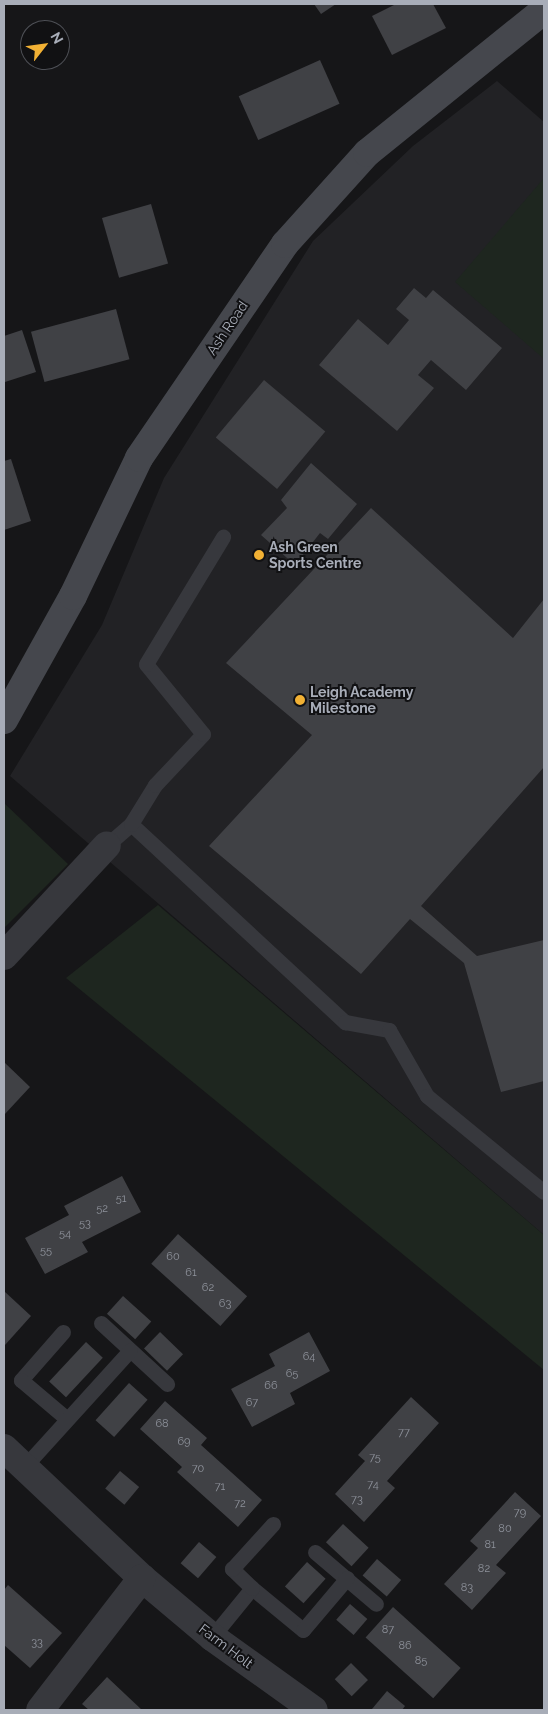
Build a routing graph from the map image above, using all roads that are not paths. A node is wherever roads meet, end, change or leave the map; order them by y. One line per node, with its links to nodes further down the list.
1 (544, 10): 3 (street, Ash Road)
2 (223, 537): 4 (lane)
3 (4, 720)
4 (131, 824): 5 (lane); 7 (lane)
5 (107, 845): 6 (street)
6 (4, 956)
7 (544, 1192)
8 (101, 1323): 10 (lane)
9 (64, 1332): 12 (lane)
10 (130, 1350): 11 (lane); 12 (lane)
11 (167, 1384)
12 (68, 1420): 14 (lane)
13 (4, 1448): 14 (street, Farm Holt)
14 (25, 1466): 17 (street, Farm Holt)
15 (272, 1524): 19 (lane)
16 (315, 1552): 18 (lane)
17 (142, 1578): 21 (street, Farm Holt); 22 (street)
18 (347, 1578): 19 (lane); 20 (lane)
19 (252, 1588): 21 (lane)
20 (376, 1604)
21 (212, 1637): 23 (street, Farm Holt)
22 (40, 1710)
23 (314, 1710)

